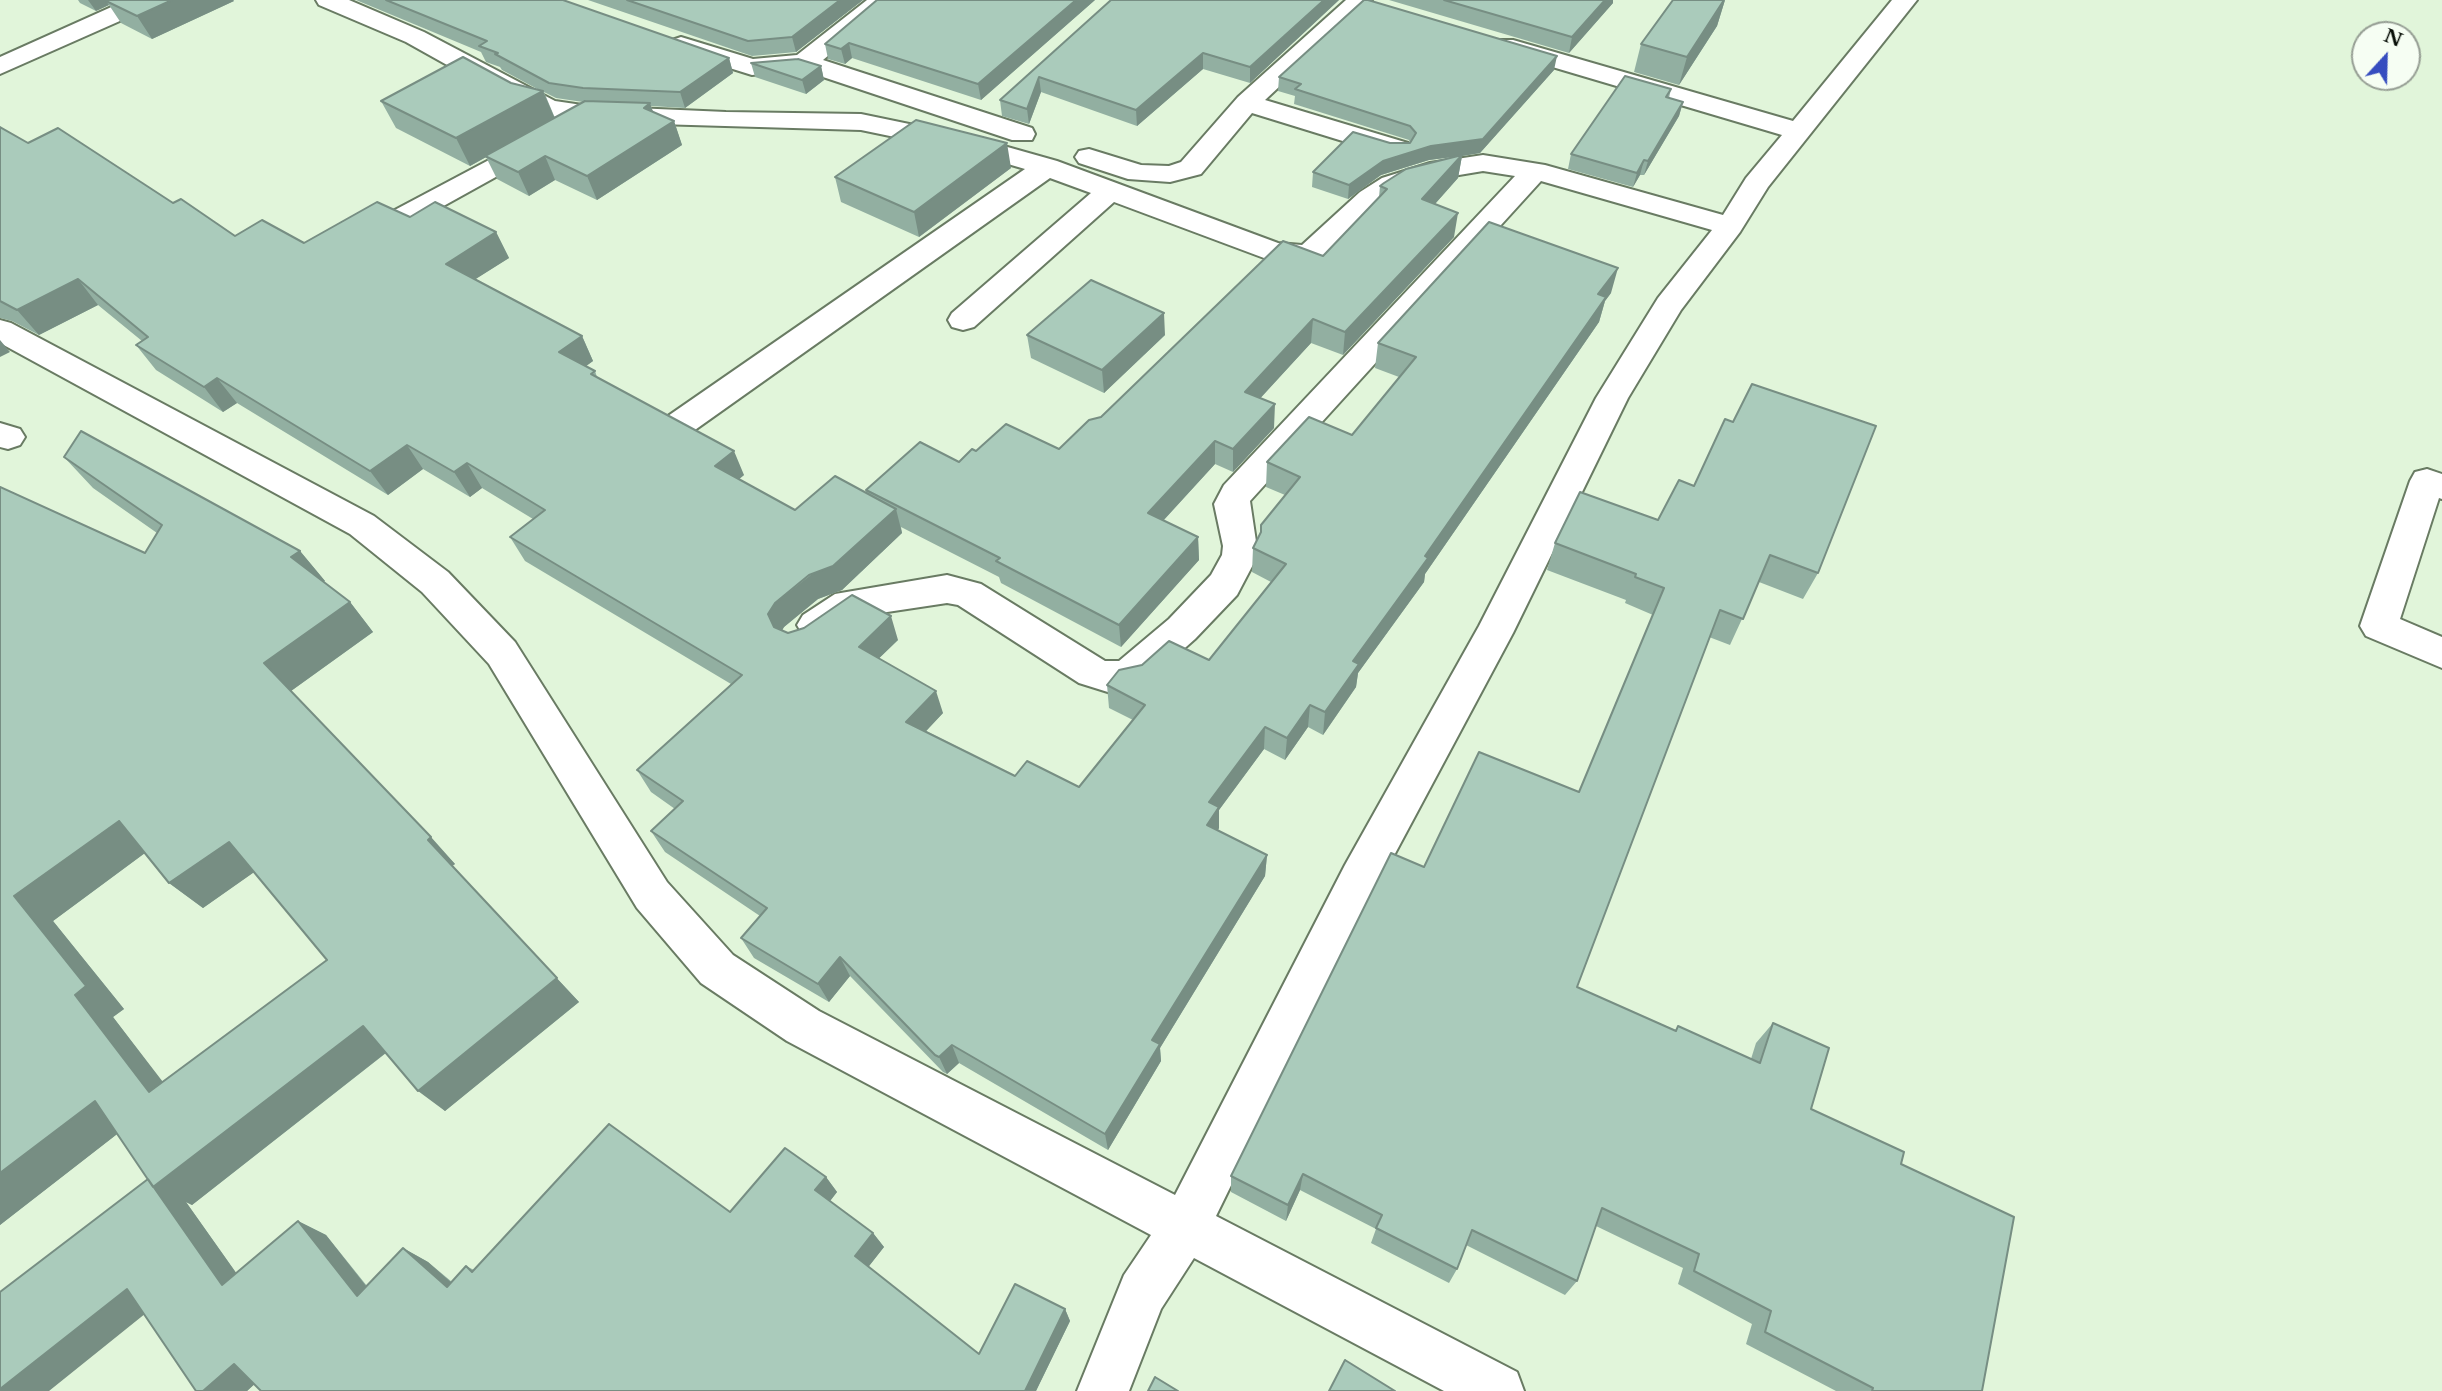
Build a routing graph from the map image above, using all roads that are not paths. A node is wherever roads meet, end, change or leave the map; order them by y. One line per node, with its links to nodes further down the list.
1 (147, 0): 10 (street)
2 (328, 0): 13 (street)
3 (882, 0): 9 (street)
4 (1905, 0): 15 (street)
5 (1358, 1): 6 (street); 12 (street)
6 (1385, 10)
7 (1484, 32): 15 (street)
8 (655, 36): 9 (street)
9 (804, 62): 14 (street)
10 (0, 66)
11 (999, 101): 14 (street)
12 (1247, 103): 14 (street); 16 (street)
13 (589, 114): 17 (street); 20 (street)
14 (978, 120)
15 (1802, 126): 21 (street)
16 (1398, 149)
17 (1047, 167): 19 (street); 24 (street)
18 (1535, 172): 19 (street); 21 (street); 26 (street)
19 (1110, 191): 22 (street)
20 (401, 218)
21 (1730, 226): 28 (street)
22 (963, 320)
23 (9, 347): 28 (street)
24 (680, 424)
25 (2442, 487): 27 (street)
26 (799, 639)
27 (2442, 653)
28 (1184, 1228): 29 (street); 30 (street)
29 (1109, 1377)
30 (1498, 1391)

